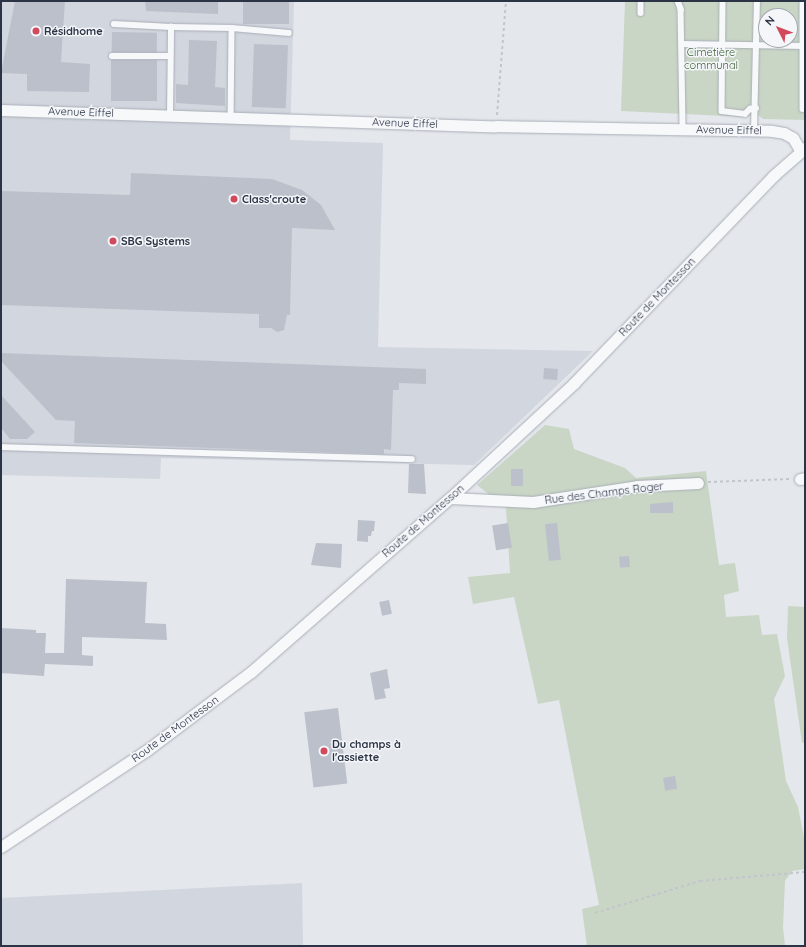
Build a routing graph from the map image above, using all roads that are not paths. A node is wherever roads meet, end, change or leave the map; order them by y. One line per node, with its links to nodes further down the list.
1 (641, 1): 6 (lane)
2 (678, 1): 12 (lane)
3 (723, 1): 13 (lane)
4 (757, 1): 11 (lane)
5 (803, 1): 14 (lane)
6 (641, 13)
7 (114, 24): 8 (lane)
8 (171, 27): 9 (lane); 16 (lane)
9 (232, 28): 10 (lane); 21 (lane)
10 (289, 33)
11 (757, 43): 13 (lane); 14 (lane); 17 (lane)
12 (682, 44): 13 (lane); 22 (lane)
13 (723, 44): 17 (lane)
14 (804, 46): 18 (lane)
15 (112, 56): 16 (lane)
16 (170, 56): 20 (lane)
17 (756, 108): 23 (lane)
18 (803, 109)
19 (1, 110): 20 (street, Avenue Eiffel)
20 (170, 115): 21 (street, Avenue Eiffel)
21 (231, 117): 22 (street, Avenue Eiffel)
22 (683, 129): 23 (street, Avenue Eiffel)
23 (754, 131): 24 (street, Avenue Eiffel)
24 (803, 149): 28 (street, Route de Montesson)
25 (1, 447): 26 (lane)
26 (412, 460)
27 (698, 483): 28 (street, Rue des Champs Roger)
28 (450, 498): 29 (street, Route de Montesson)
29 (1, 847)

